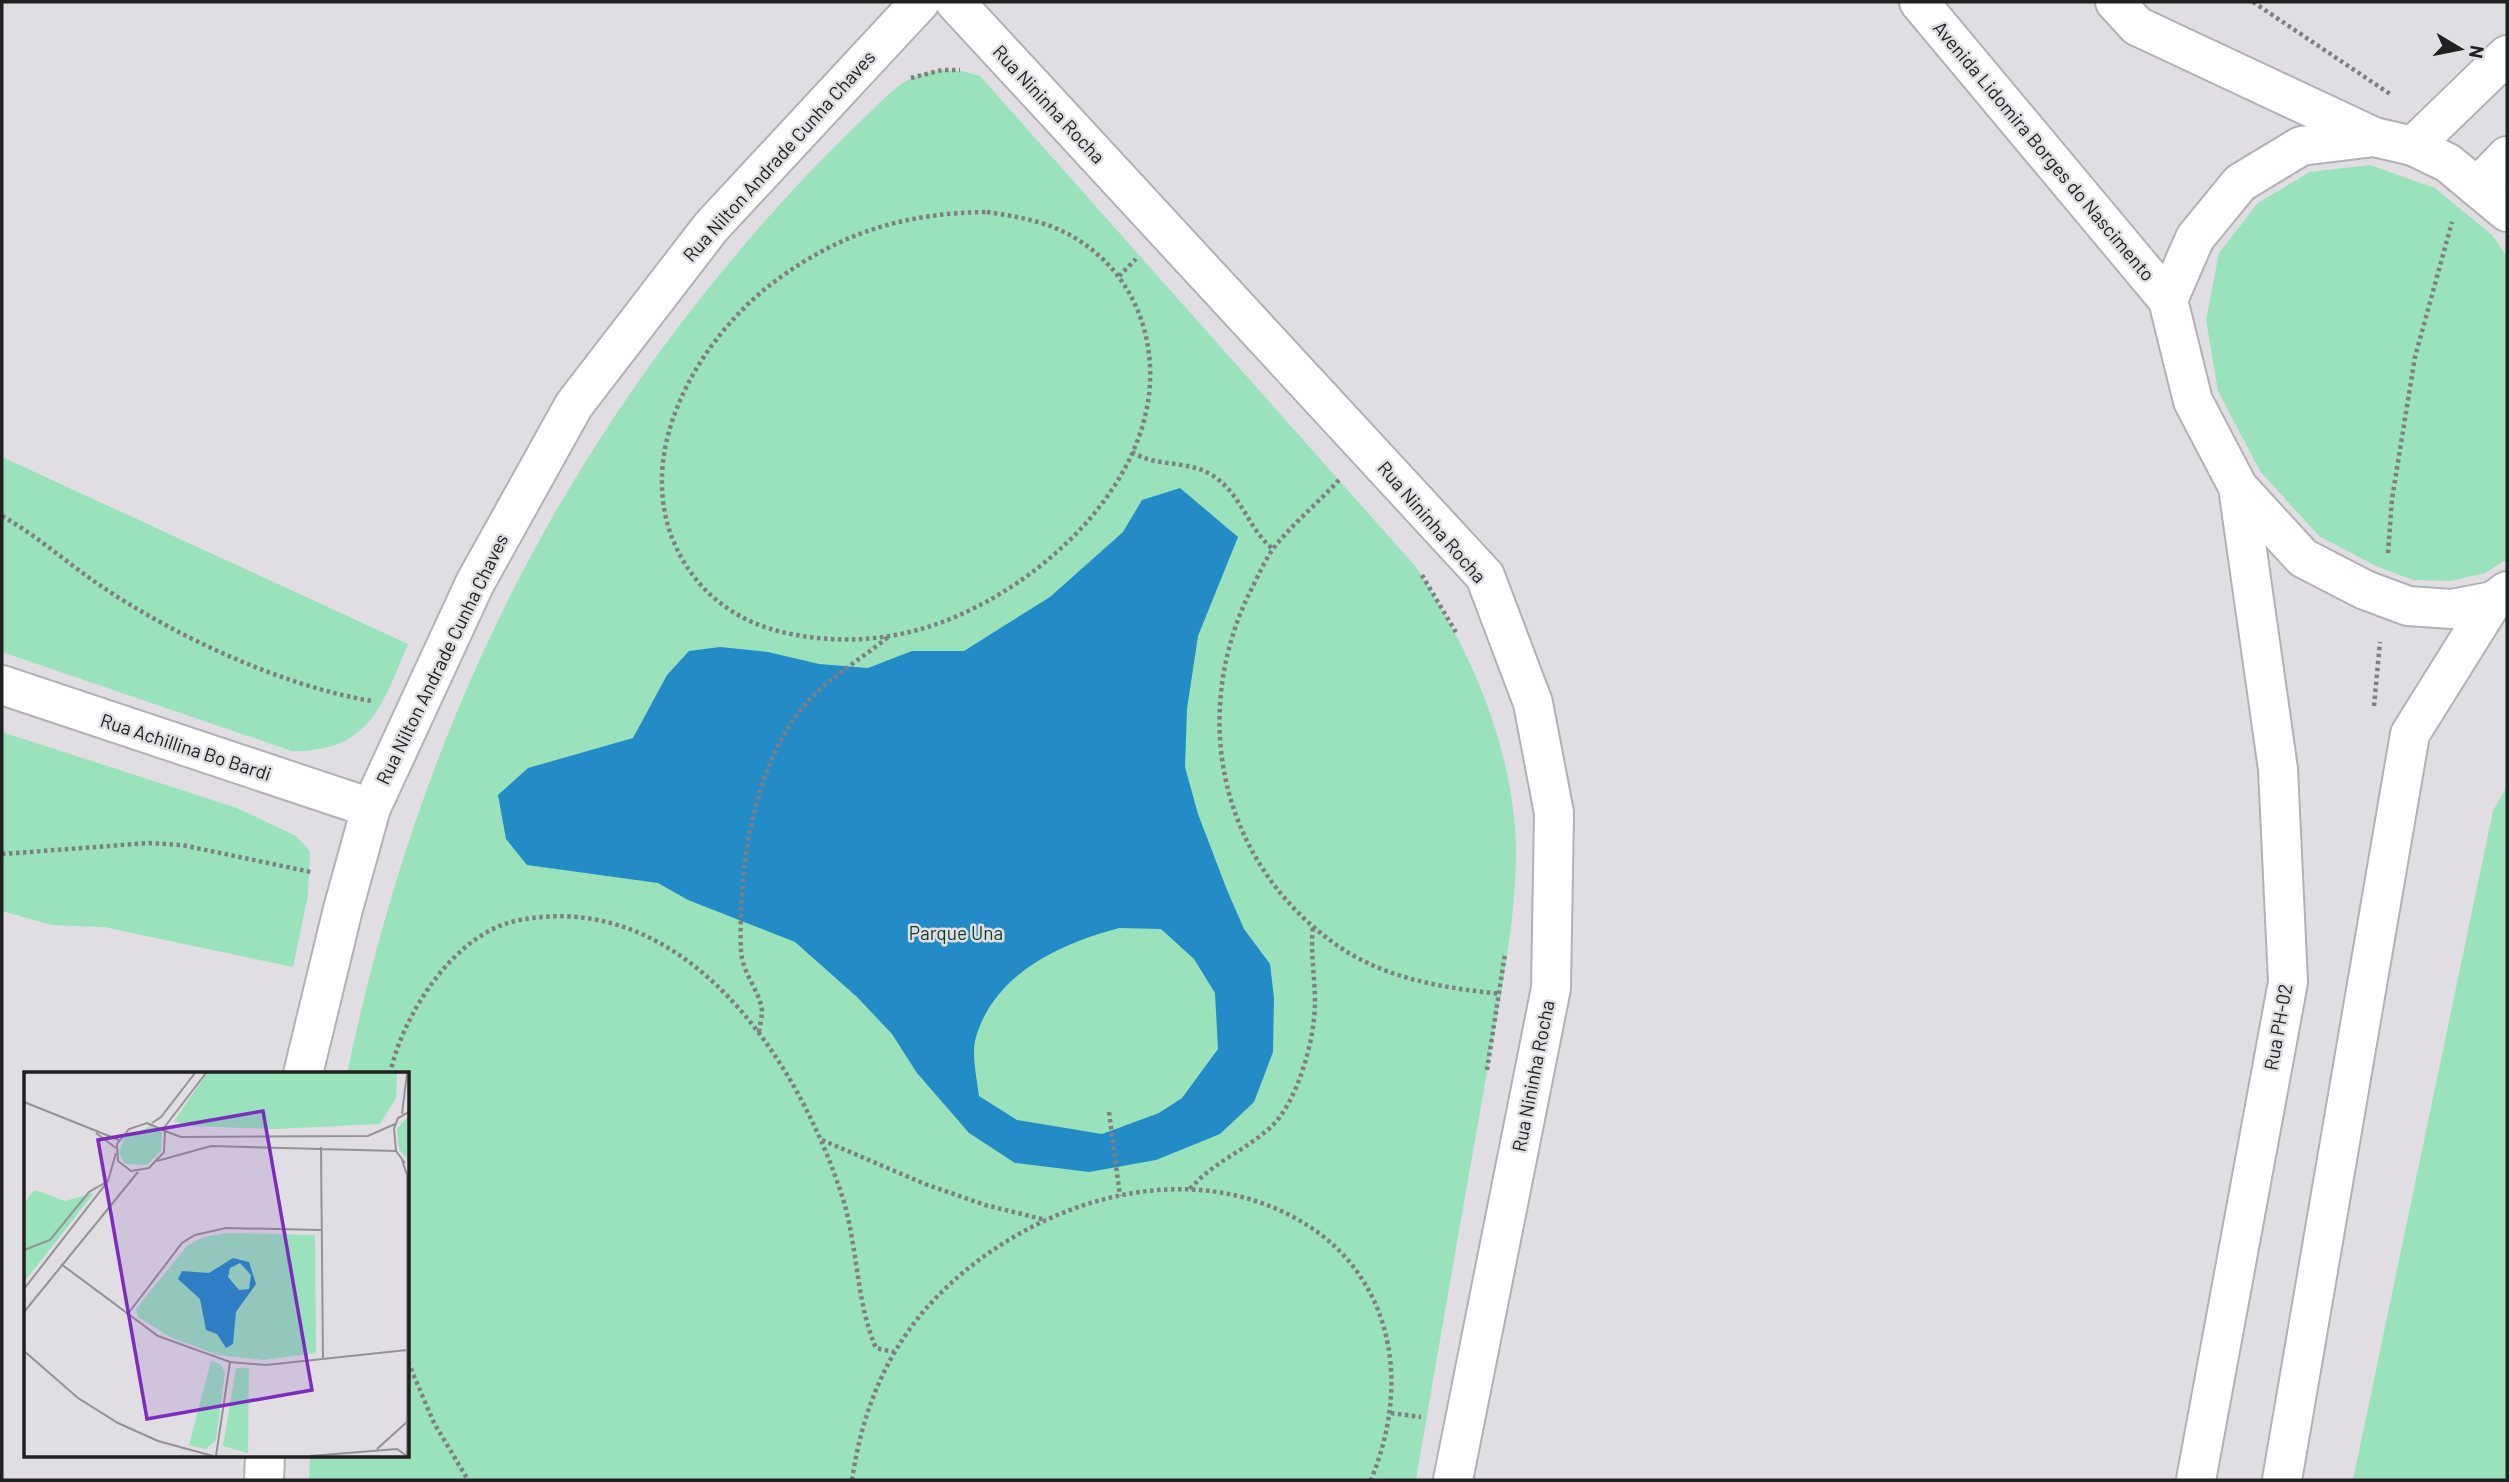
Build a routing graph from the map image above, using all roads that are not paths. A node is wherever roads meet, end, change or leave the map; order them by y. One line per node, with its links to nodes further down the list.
1 (920, 2): 15 (street, Rua Nilton Andrade Cunha Chaves)
2 (955, 2): 19 (street, Rua Nininha Rocha)
3 (1919, 2): 11 (street, Avenida Lidomira Borges do Nascimento)
4 (2132, 10): 6 (street)
5 (2507, 55): 7 (street)
6 (2374, 137): 7 (street); 11 (street)
7 (2413, 146): 9 (street)
8 (2507, 156): 9 (street)
9 (2477, 187): 10 (street)
10 (2507, 212)
11 (2168, 300): 12 (street)
12 (2238, 487): 13 (street); 20 (street, Rua PH-02)
13 (2500, 596): 21 (street)
14 (2, 685): 15 (street, Rua Achillina Bo Bardi)
15 (371, 808): 16 (street, Rua Nilton Andrade Cunha Chaves)
16 (303, 1072)
17 (265, 1458): 18 (street)
18 (264, 1480)
19 (1453, 1480)
20 (2196, 1480)
21 (2281, 1480)

